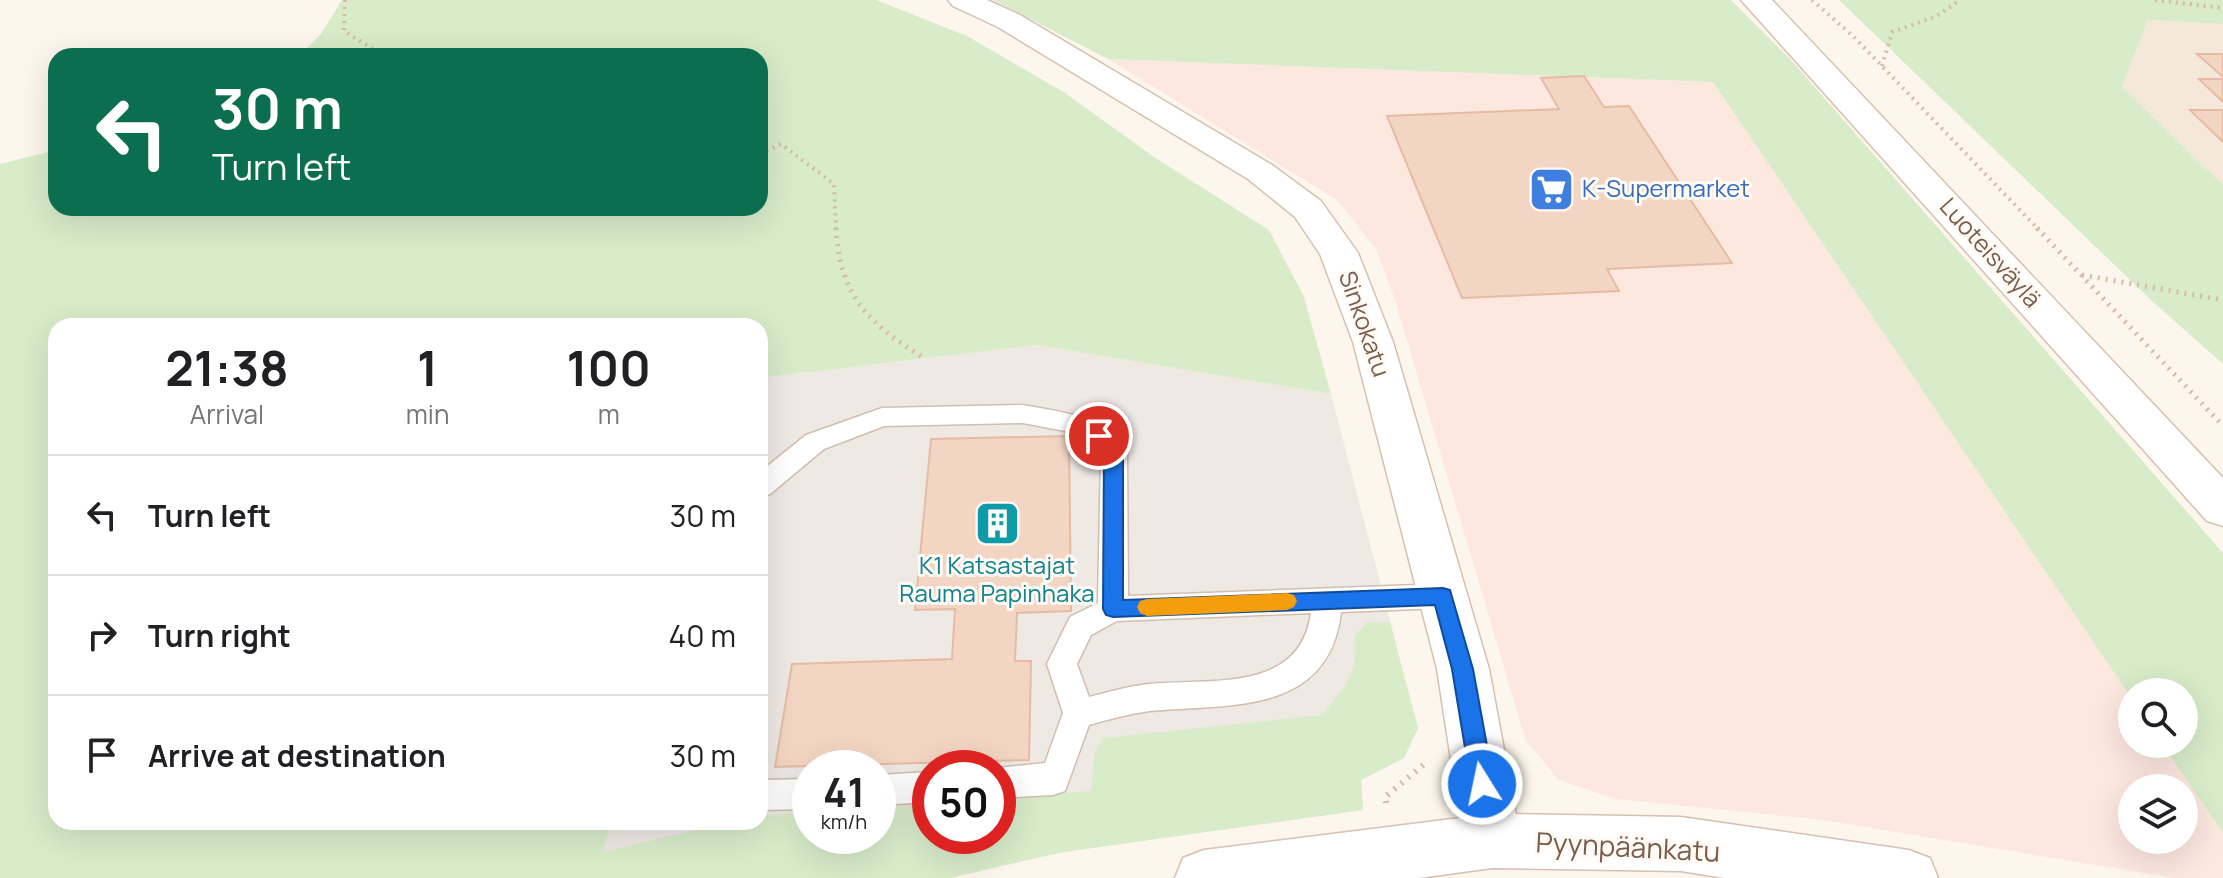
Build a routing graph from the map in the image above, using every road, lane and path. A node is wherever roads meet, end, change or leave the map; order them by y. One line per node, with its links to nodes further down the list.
1 (345, 0): 8 (path)
2 (963, 0): 17 (main road, Sinkokatu)
3 (1756, 0): 16 (main road, Luoteisväylä)
4 (1812, 0): 9 (path)
5 (1960, 0): 9 (path)
6 (2155, 0): 7 (path)
7 (2223, 8)
8 (371, 48)
9 (1882, 66): 11 (path)
10 (768, 150): 13 (path)
11 (2080, 275): 12 (path); 14 (path)
12 (2223, 300)
13 (924, 358)
14 (2223, 426)
15 (768, 480): 19 (lane)
16 (2223, 508)
17 (1443, 596): 18 (lane); 25 (main road, Sinkokatu)
18 (1327, 600): 19 (lane); 20 (lane)
19 (1113, 609): 20 (lane)
20 (1079, 714): 22 (lane)
21 (1438, 753): 26 (path)
22 (1016, 782)
23 (792, 794): 24 (lane)
24 (768, 795)
25 (1492, 841): 26 (main road, Pyynpäänkatu); 28 (main road, Pyynpäänkatu)
26 (1396, 852): 27 (main road, Pyynpäänkatu)
27 (1204, 878)
28 (1909, 878)

